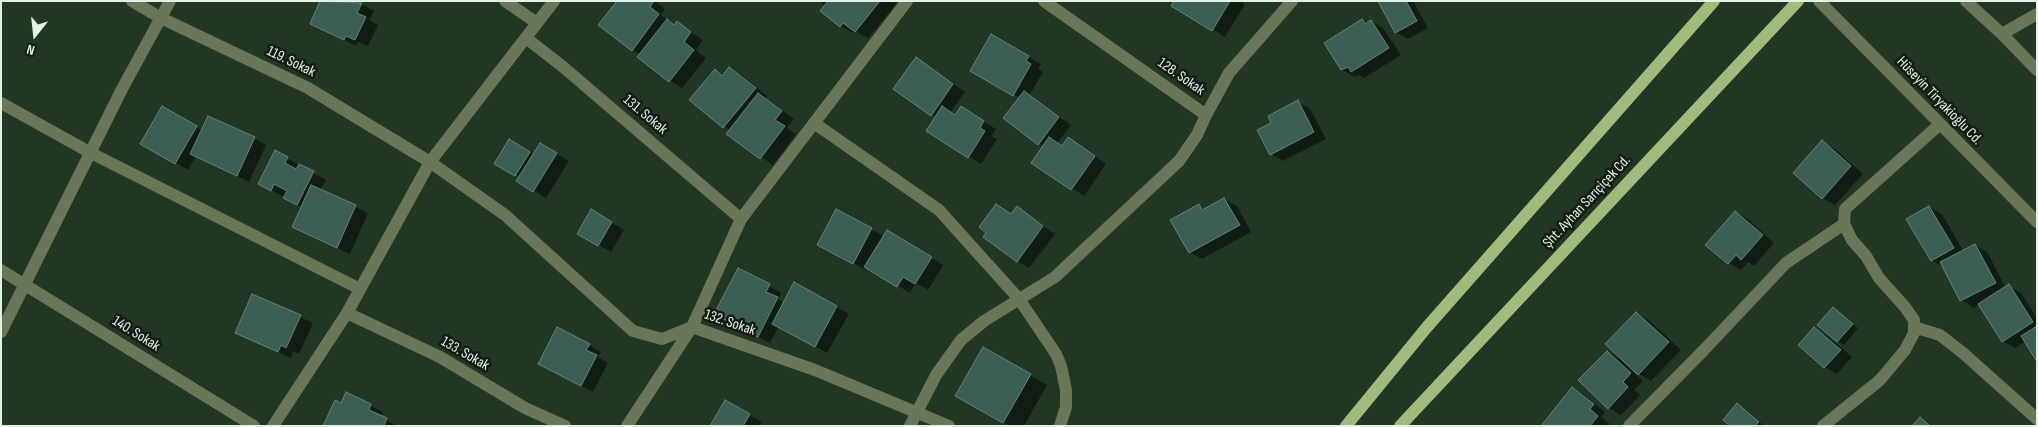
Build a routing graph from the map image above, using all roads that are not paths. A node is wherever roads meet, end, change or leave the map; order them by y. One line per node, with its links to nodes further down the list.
1 (132, 1): 13 (street, 119. Sokak)
2 (170, 1): 13 (street)
3 (504, 1): 14 (street)
4 (554, 1): 14 (street)
5 (907, 1): 20 (street)
6 (1044, 1): 19 (street, 128. Sokak)
7 (1292, 1): 19 (street, 128. Sokak)
8 (1714, 1): 45 (main road)
9 (1798, 1): 37 (main road, Şht. Ayhan Sarıçiçek Cd.)
10 (1819, 1): 21 (street, Hüseyin Tiryakioğlu Cd.)
11 (1966, 1): 15 (street)
12 (2037, 14): 15 (street)
13 (161, 18): 22 (street); 23 (street, 119. Sokak)
14 (537, 23): 16 (street)
15 (2002, 34): 17 (street)
16 (526, 38): 23 (street); 24 (street, 131. Sokak)
17 (2037, 70)
18 (1, 103): 22 (street)
19 (1206, 115): 30 (street)
20 (814, 123): 24 (street); 30 (street)
21 (1940, 125): 25 (street, Hüseyin Tiryakioğlu Cd.); 26 (street)
22 (91, 153): 28 (street); 29 (street)
23 (430, 162): 29 (street); 32 (street, 132. Sokak)
24 (741, 219): 32 (street)
25 (2037, 222)
26 (1844, 224): 33 (street); 46 (street)
27 (1, 270): 28 (street, 140. Sokak)
28 (24, 285): 34 (street); 38 (street, 140. Sokak)
29 (360, 289): 31 (street)
30 (1020, 299): 35 (street); 44 (street)
31 (347, 312): 39 (street); 40 (street, 133. Sokak)
32 (692, 327): 35 (street, 132. Sokak); 41 (street)
33 (1914, 327): 36 (street); 47 (street)
34 (1, 332)
35 (917, 413): 42 (street); 43 (street, 132. Sokak)
36 (2037, 420): 48 (street)
37 (1402, 425)
38 (254, 426)
39 (273, 426)
40 (565, 426)
41 (627, 426)
42 (910, 426)
43 (949, 426)
44 (1060, 426)
45 (1346, 426)
46 (1629, 426)
47 (1823, 426)
48 (2030, 426)

